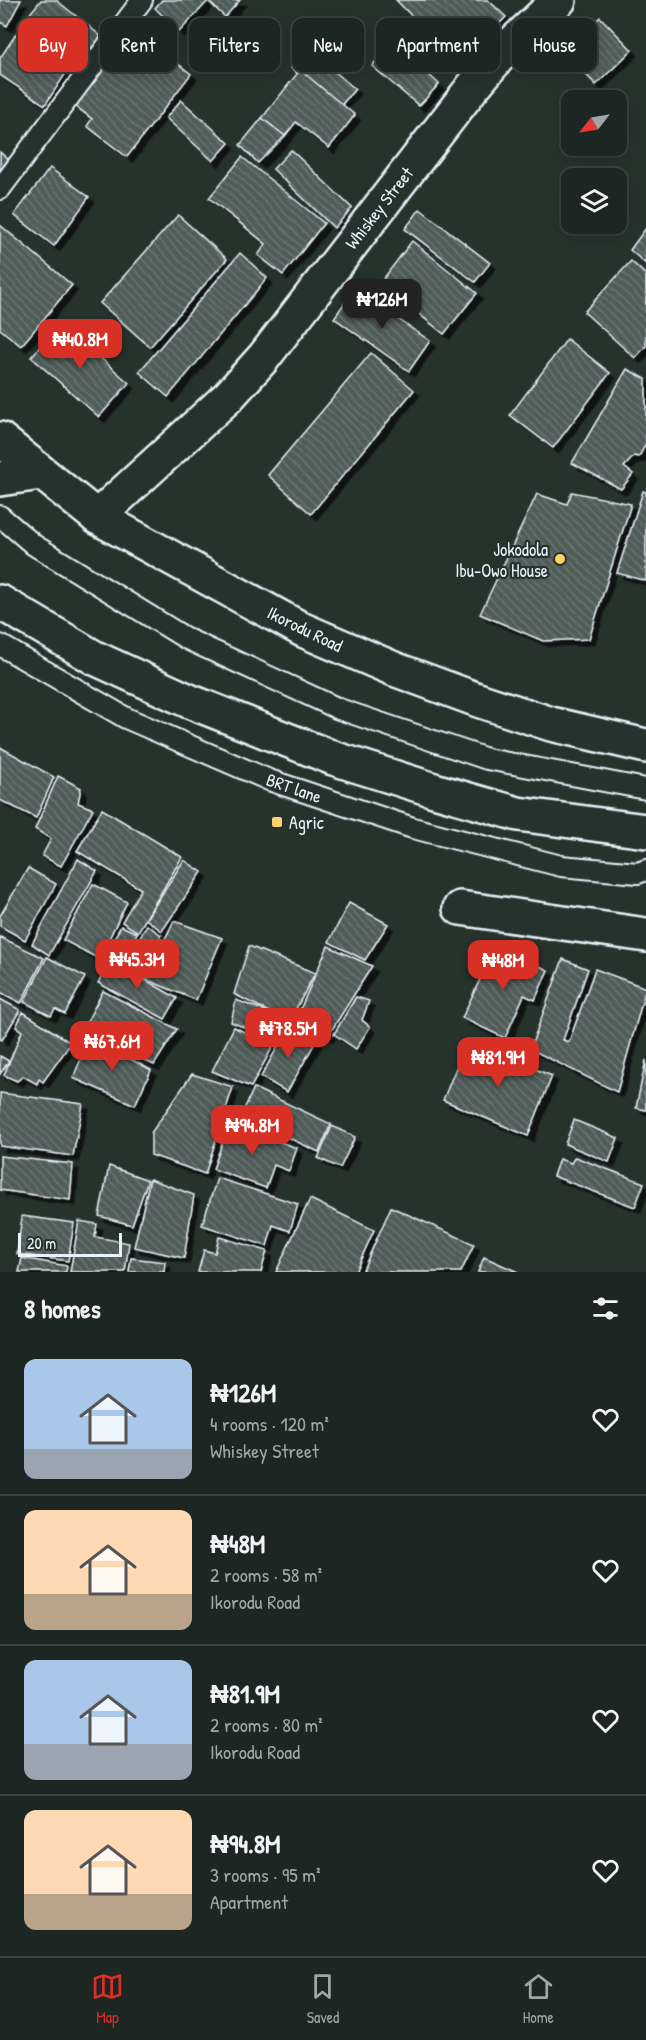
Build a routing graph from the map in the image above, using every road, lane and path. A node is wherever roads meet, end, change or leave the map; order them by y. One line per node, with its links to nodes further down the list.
1 (142, 0): 3 (lane)
2 (560, 0): 8 (main road, Whiskey Street)
3 (0, 189)
4 (0, 439): 5 (main road, Ikorodu Road)
5 (41, 472): 6 (main road); 8 (main road, Ikorodu Road)
6 (0, 479)
7 (0, 516): 12 (lane)
8 (97, 517): 11 (main road, Ikorodu Road)
9 (0, 602): 13 (main road)
10 (0, 645): 14 (lane, BRT lane)
11 (646, 746)
12 (646, 789)
13 (646, 831)
14 (646, 870)
15 (460, 908): 16 (main road)
16 (646, 935)

